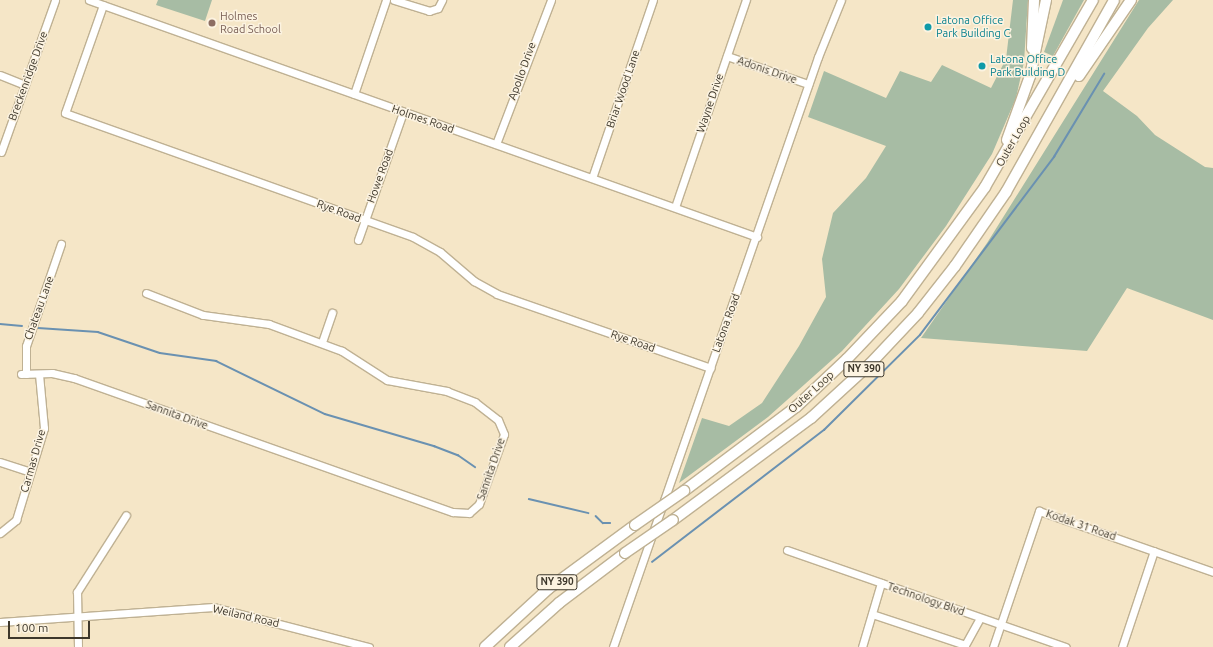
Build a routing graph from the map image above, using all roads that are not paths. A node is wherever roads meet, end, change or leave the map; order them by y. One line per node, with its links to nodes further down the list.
1 (55, 0): 19 (street, Breckenridge Drive)
2 (89, 0): 15 (street, Holmes Road)
3 (386, 0): 20 (street)
4 (394, 0): 5 (street)
5 (442, 0)
6 (551, 0): 24 (street, Apollo Drive)
7 (653, 0): 26 (street, Briar Wood Lane)
8 (746, 0): 16 (street, Wayne Drive)
9 (841, 0): 18 (street, Latona Road)
10 (1034, 0): 21 (highway)
11 (1046, 0): 21 (highway)
12 (1094, 0): 29 (highway, Outer Loop / NY 390)
13 (1114, 0): 23 (highway, Outer Loop / NY 390)
14 (1131, 0): 23 (highway)
15 (103, 5): 20 (street, Holmes Road); 28 (street, Rye Road)
16 (727, 56): 18 (street, Adonis Drive); 27 (street, Wayne Drive)
17 (0, 75): 19 (street)
18 (808, 84): 30 (street, Latona Road)
19 (25, 85): 25 (street, Breckenridge Drive)
20 (354, 94): 22 (street, Holmes Road)
21 (1025, 94): 29 (highway)
22 (403, 112): 24 (street, Holmes Road); 28 (street, Howe Road)
23 (1041, 133): 54 (highway, Outer Loop / NY 390, bridge)
24 (496, 144): 26 (street, Holmes Road)
25 (1, 152)
26 (592, 178): 27 (street, Holmes Road)
27 (675, 207): 30 (street, Holmes Road)
28 (365, 220): 31 (street, Howe Road); 36 (street, Rye Road)
29 (963, 221): 53 (highway, Outer Loop / NY 390, bridge)
30 (757, 237): 36 (street, Latona Road)
31 (358, 240)
32 (61, 244): 37 (street, Chateau Lane)
33 (146, 292): 35 (street, Sannita Drive)
34 (332, 313): 35 (street)
35 (322, 342): 37 (street, Sannita Drive)
36 (710, 368): 55 (street, Latona Road)
37 (39, 374): 39 (street, Carmas Drive)
38 (0, 462): 39 (street)
39 (30, 472): 41 (street, Carmas Drive)
40 (126, 515): 47 (street)
41 (0, 533)
42 (787, 550): 45 (street, Technology Blvd)
43 (1154, 551): 44 (street, Kodak 31 Road); 50 (street, Kodak 31 Road); 59 (street)
44 (1213, 572)
45 (881, 583): 46 (street); 48 (street, Technology Blvd)
46 (872, 614): 48 (street); 56 (street)
47 (76, 616): 49 (street, Weiland Road); 51 (street); 52 (street, Weiland Road)
48 (980, 618): 50 (street, Technology Blvd)
49 (0, 622)
50 (1000, 625): 57 (street, Kodak 31 Road); 58 (street, Technology Blvd)
51 (78, 647)
52 (367, 647)
53 (485, 647)
54 (510, 647)
55 (613, 647)
56 (862, 647)
57 (993, 647)
58 (1066, 647)
59 (1122, 647)

